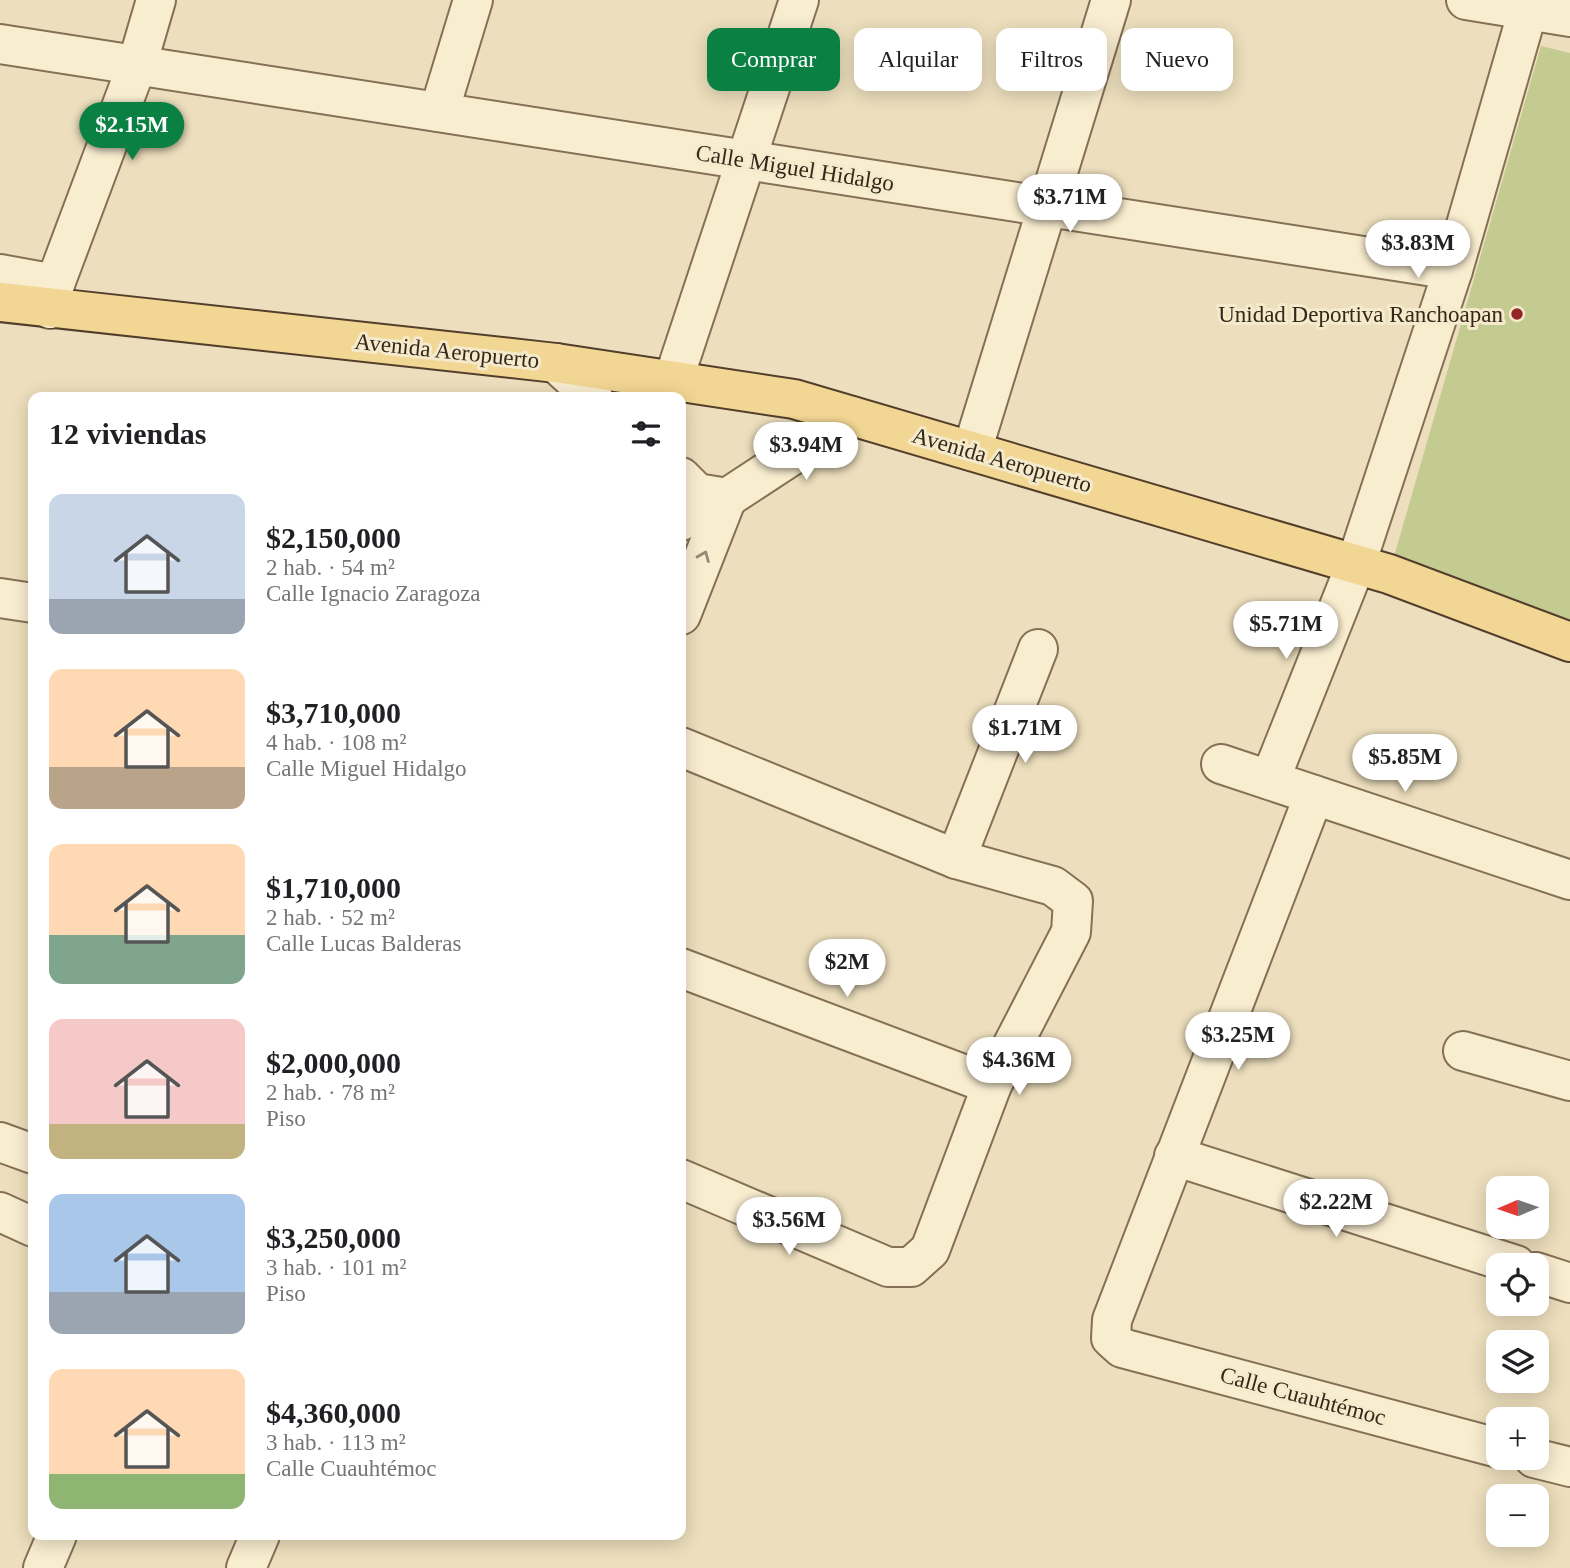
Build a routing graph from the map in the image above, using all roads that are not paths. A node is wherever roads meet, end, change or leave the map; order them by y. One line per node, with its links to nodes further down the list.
1 (156, 0): 9 (street)
2 (473, 0): 10 (street)
3 (799, 0): 11 (street)
4 (1111, 0): 12 (street)
5 (1466, 0): 6 (street)
6 (1528, 10): 7 (street); 13 (street)
7 (1570, 17)
8 (0, 44): 9 (street, Calle Miguel Hidalgo)
9 (137, 65): 10 (street, Calle Miguel Hidalgo); 15 (street)
10 (439, 112): 11 (street, Calle Miguel Hidalgo)
11 (746, 160): 12 (street, Calle Miguel Hidalgo); 18 (street)
12 (1047, 207): 13 (street, Calle Miguel Hidalgo); 21 (street)
13 (1453, 270): 23 (street)
14 (0, 274): 15 (street)
15 (52, 296): 16 (main road, Avenida Aeropuerto); 17 (main road, Avenida Aeropuerto)
16 (0, 302)
17 (556, 363): 18 (main road, Avenida Aeropuerto); 19 (street)
18 (673, 381): 20 (main road, Avenida Aeropuerto)
19 (588, 392)
20 (852, 416): 21 (main road, Avenida Aeropuerto); 22 (street)
21 (971, 451): 23 (main road, Avenida Aeropuerto)
22 (697, 497): 24 (street, one-way to 22)
23 (1356, 564): 27 (main road, Avenida Aeropuerto); 31 (street)
24 (686, 578)
25 (0, 598): 26 (street)
26 (28, 602)
27 (1570, 642)
28 (1038, 649): 33 (street)
29 (686, 749): 33 (street)
30 (1221, 764): 31 (street)
31 (1270, 780): 32 (street)
32 (1314, 794): 34 (street); 41 (street)
33 (956, 859): 38 (street)
34 (1570, 880)
35 (686, 970): 38 (street)
36 (1463, 1051): 37 (street)
37 (1570, 1081)
38 (992, 1084): 42 (street)
39 (0, 1142): 40 (street)
40 (28, 1152)
41 (1174, 1156): 45 (street); 48 (street, Calle Cuauhtémoc)
42 (686, 1181)
43 (0, 1212): 44 (street)
44 (28, 1225)
45 (1486, 1255)
46 (1549, 1276): 47 (street)
47 (1570, 1283)
48 (1486, 1445)
49 (1549, 1462): 50 (street)
50 (1570, 1467)
51 (55, 1540): 53 (street)
52 (258, 1540): 54 (street)
53 (43, 1568)
54 (246, 1568)

